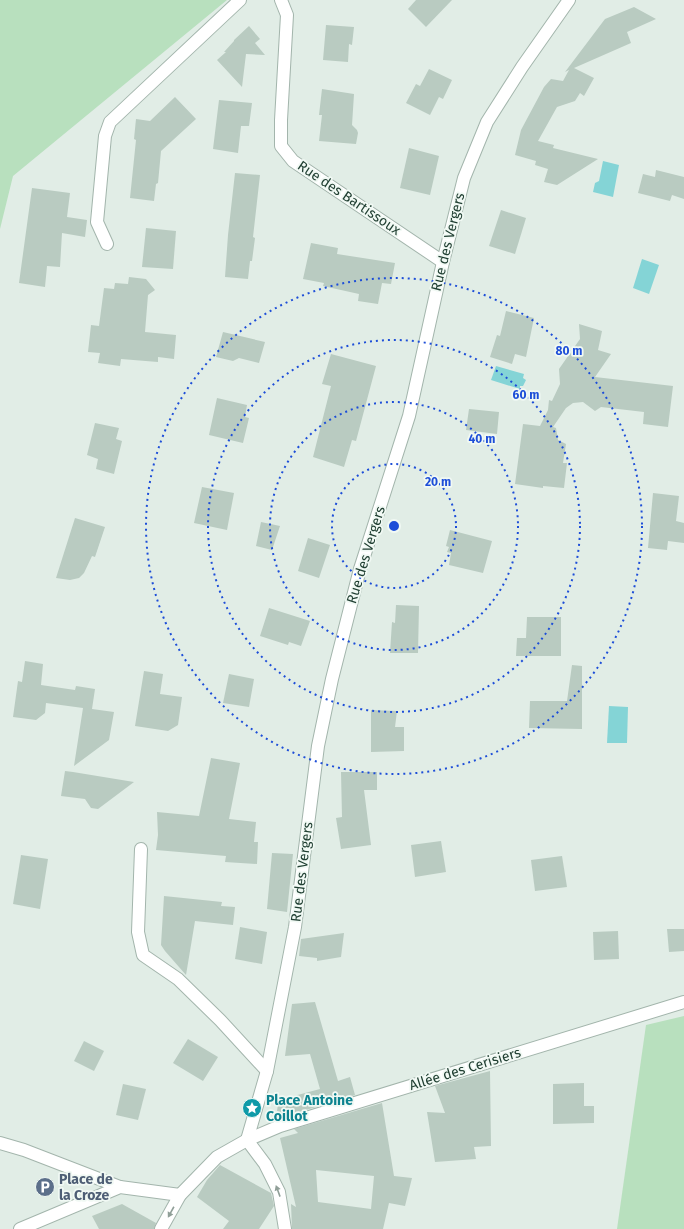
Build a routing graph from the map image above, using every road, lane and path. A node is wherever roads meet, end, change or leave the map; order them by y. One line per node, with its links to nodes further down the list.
1 (240, 0): 4 (street)
2 (281, 0): 5 (street, Rue des Bartissoux)
3 (569, 0): 5 (street, Rue des Vergers)
4 (107, 244)
5 (443, 262): 8 (street, Rue des Vergers)
6 (141, 849): 8 (street)
7 (684, 1002): 9 (street, Allée des Cerisiers)
8 (267, 1070): 9 (street, Rue des Vergers)
9 (248, 1140): 12 (street); 15 (street, one-way to 9)
10 (0, 1143): 11 (street)
11 (120, 1187): 12 (street); 13 (street)
12 (180, 1195): 14 (street, one-way to 14)
13 (20, 1229)
14 (161, 1229)
15 (285, 1229)

